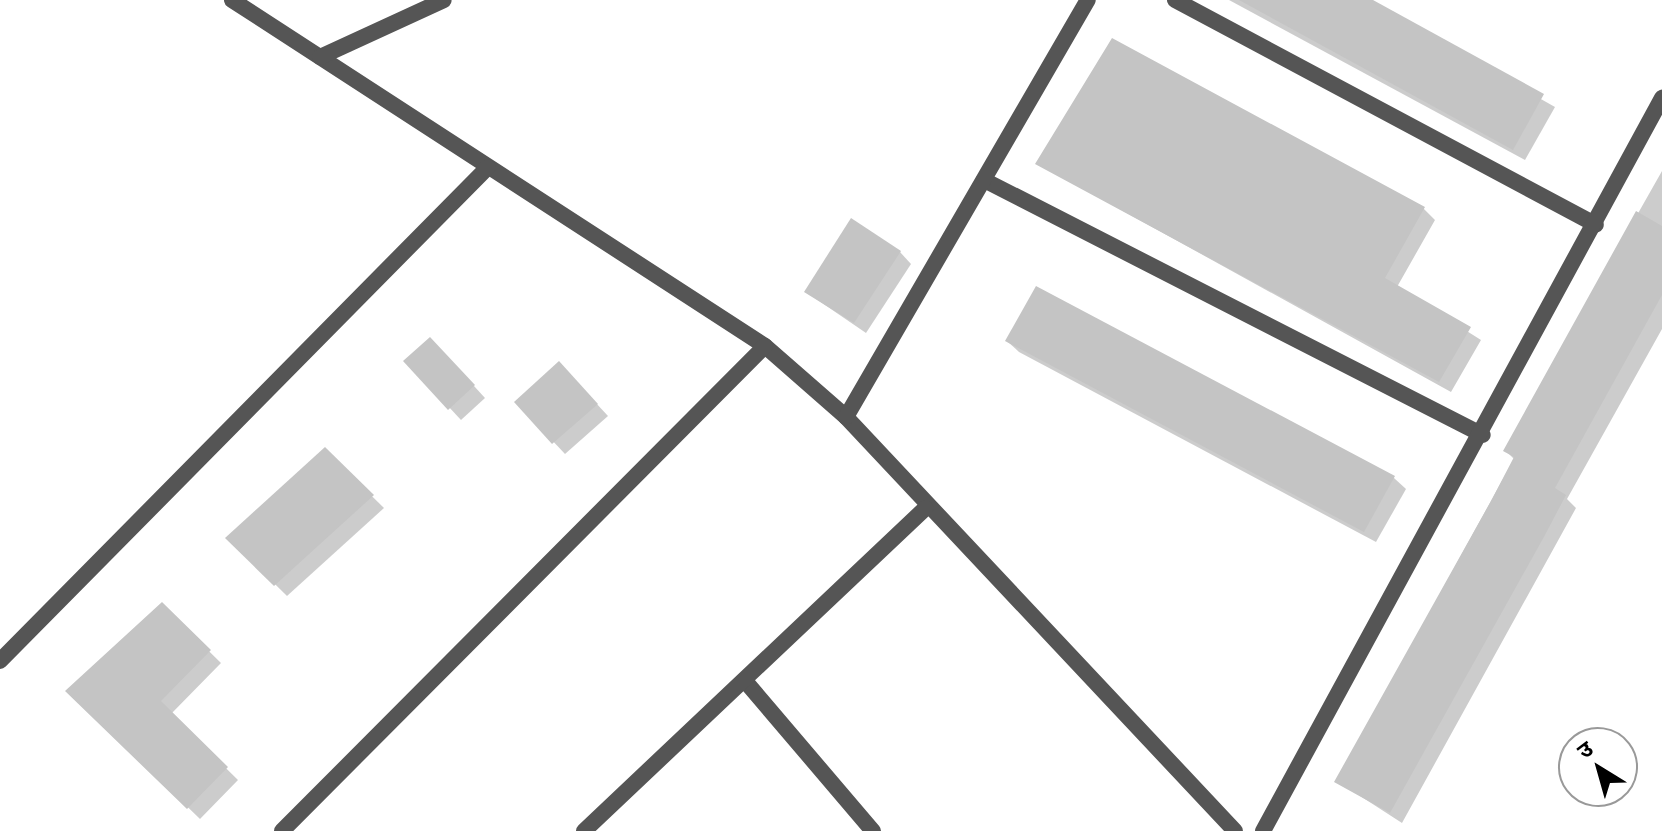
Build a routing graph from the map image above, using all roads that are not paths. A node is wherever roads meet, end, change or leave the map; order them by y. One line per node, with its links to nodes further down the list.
1 (232, 0): 5 (street)
2 (444, 0): 5 (street)
3 (1088, 0): 8 (street)
4 (1175, 0): 9 (street)
5 (320, 57): 7 (street)
6 (1662, 98): 9 (street)
7 (488, 167): 10 (street); 14 (street)
8 (984, 180): 11 (street); 12 (street)
9 (1596, 225): 12 (street)
10 (765, 346): 11 (street); 16 (street)
11 (846, 417): 13 (street)
12 (1483, 435): 20 (street)
13 (925, 508): 15 (street); 19 (street)
14 (0, 661)
15 (746, 682): 17 (street); 18 (street)
16 (282, 831)
17 (584, 831)
18 (873, 831)
19 (1235, 831)
20 (1263, 831)

